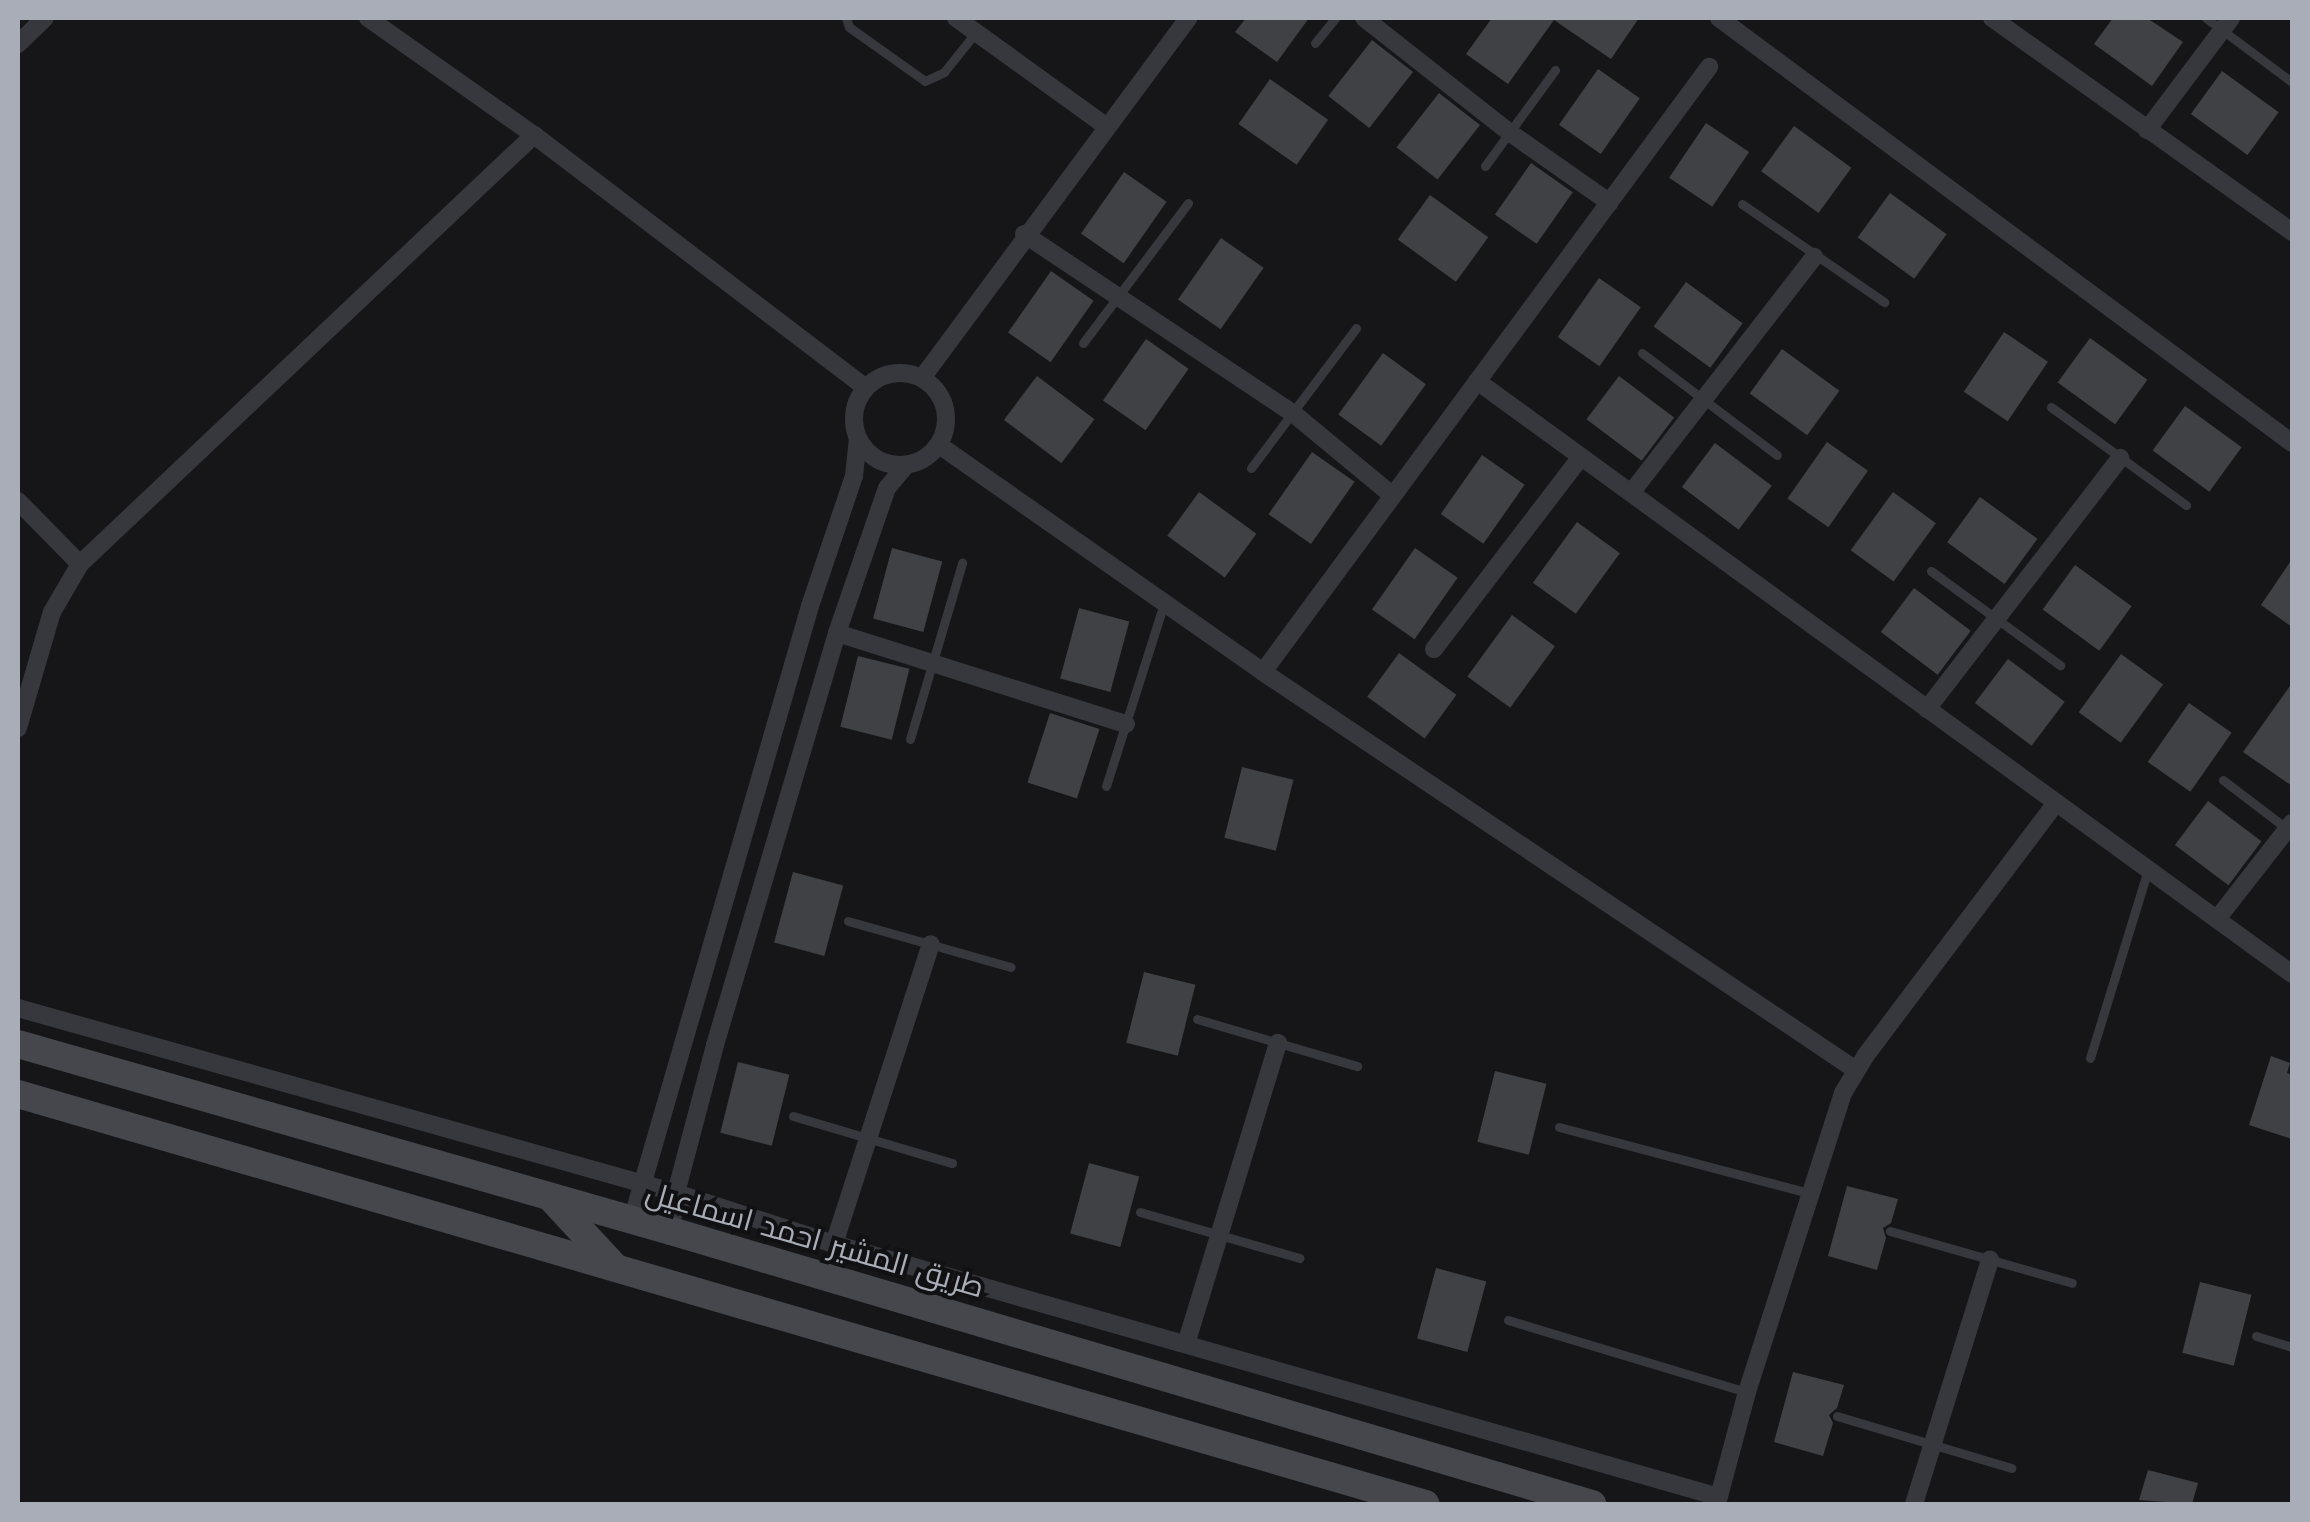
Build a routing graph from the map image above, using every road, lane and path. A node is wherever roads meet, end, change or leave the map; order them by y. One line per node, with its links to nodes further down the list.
1 (45, 18): 13 (street)
2 (368, 18): 20 (street)
3 (846, 18): 11 (lane)
4 (956, 18): 11 (street)
5 (1188, 18): 17 (street)
6 (1335, 18): 12 (lane)
7 (1364, 18): 19 (street)
8 (1718, 18): 40 (street)
9 (1992, 18): 18 (street)
10 (2220, 21): 16 (lane); 18 (street)
11 (976, 32): 17 (street)
12 (1314, 43)
13 (18, 44)
14 (1709, 67): 23 (street)
15 (1555, 70): 19 (lane)
16 (2292, 82)
17 (1106, 126): 26 (street)
18 (2147, 130): 25 (street)
19 (1510, 132): 21 (lane); 23 (street)
20 (534, 135): 35 (street); 52 (street)
21 (1485, 166)
22 (1188, 203): 28 (lane)
23 (1610, 203): 34 (street)
24 (1742, 204): 27 (lane)
25 (2292, 232)
26 (1024, 234): 28 (street); 33 (street)
27 (1814, 257): 29 (lane); 36 (street)
28 (1119, 300): 31 (lane); 38 (street)
29 (1884, 302)
30 (1356, 328): 38 (lane)
31 (1082, 343)
32 (1642, 353): 36 (lane)
33 (922, 378): 35 (street); 41 (street)
34 (1477, 381): 43 (street); 48 (street)
35 (865, 387): 39 (street)
36 (1703, 399): 42 (lane); 47 (street)
37 (2051, 407): 44 (lane)
38 (1294, 414): 46 (lane); 48 (street)
39 (858, 438): 45 (street); 87 (street)
40 (2292, 443)
41 (938, 445): 45 (street); 54 (street)
42 (1777, 456)
43 (1582, 458): 47 (street); 57 (street)
44 (2120, 458): 50 (lane); 55 (street)
45 (906, 465): 56 (street)
46 (1251, 468)
47 (1631, 493): 61 (street)
48 (1392, 495): 60 (street)
49 (18, 501): 52 (street)
50 (2186, 505)
51 (962, 562): 58 (lane)
52 (80, 564): 63 (street)
53 (1931, 571): 55 (lane)
54 (1164, 603): 60 (street); 62 (lane)
55 (1997, 618): 59 (lane); 61 (street)
56 (837, 633): 58 (street); 88 (street)
57 (1434, 650)
58 (932, 663): 62 (street); 64 (lane)
59 (2060, 665)
60 (1263, 672): 81 (street)
61 (1927, 709): 67 (street)
62 (1126, 724): 66 (lane)
63 (18, 728)
64 (910, 738)
65 (2223, 780): 68 (lane)
66 (1106, 786)
67 (2056, 802): 69 (street); 81 (street)
68 (2291, 828): 70 (street)
69 (2148, 870): 70 (street); 79 (lane)
70 (2217, 920): 74 (street)
71 (848, 921): 72 (lane)
72 (931, 944): 73 (lane); 85 (street)
73 (1011, 967)
74 (2292, 974)
75 (18, 1008): 87 (street)
76 (1197, 1018): 77 (lane)
77 (1278, 1042): 80 (lane); 95 (street)
78 (18, 1044): 90 (street, طريق المشير احمد اسماعيل)
79 (2090, 1058)
80 (1357, 1066)
81 (1856, 1070): 89 (street)
82 (18, 1094): 99 (street)
83 (793, 1116): 85 (lane)
84 (1559, 1127): 89 (lane)
85 (871, 1139): 86 (lane); 96 (street)
86 (952, 1163)
87 (640, 1183): 88 (street); 92 (street)
88 (676, 1193): 93 (street); 96 (street)
89 (1809, 1193): 105 (street)
90 (550, 1196): 92 (street, طريق المشير احمد اسماعيل); 99 (street)
91 (1140, 1212): 95 (lane)
92 (632, 1220): 93 (street, طريق المشير احمد اسماعيل)
93 (672, 1231): 111 (street, طريق المشير احمد اسماعيل)
94 (1890, 1231): 98 (lane)
95 (1219, 1235): 97 (lane); 103 (street)
96 (834, 1244): 103 (street)
97 (1299, 1258)
98 (1990, 1260): 100 (lane); 107 (street)
99 (615, 1267): 110 (street)
100 (2072, 1283)
101 (1508, 1320): 105 (lane)
102 (2256, 1336): 104 (lane)
103 (1186, 1344): 109 (street)
104 (2292, 1347)
105 (1747, 1392): 109 (street)
106 (1837, 1416): 107 (lane)
107 (1931, 1444): 108 (lane); 112 (street)
108 (2011, 1468)
109 (1718, 1501)
110 (1426, 1504)
111 (1592, 1504)
112 (1914, 1504)

